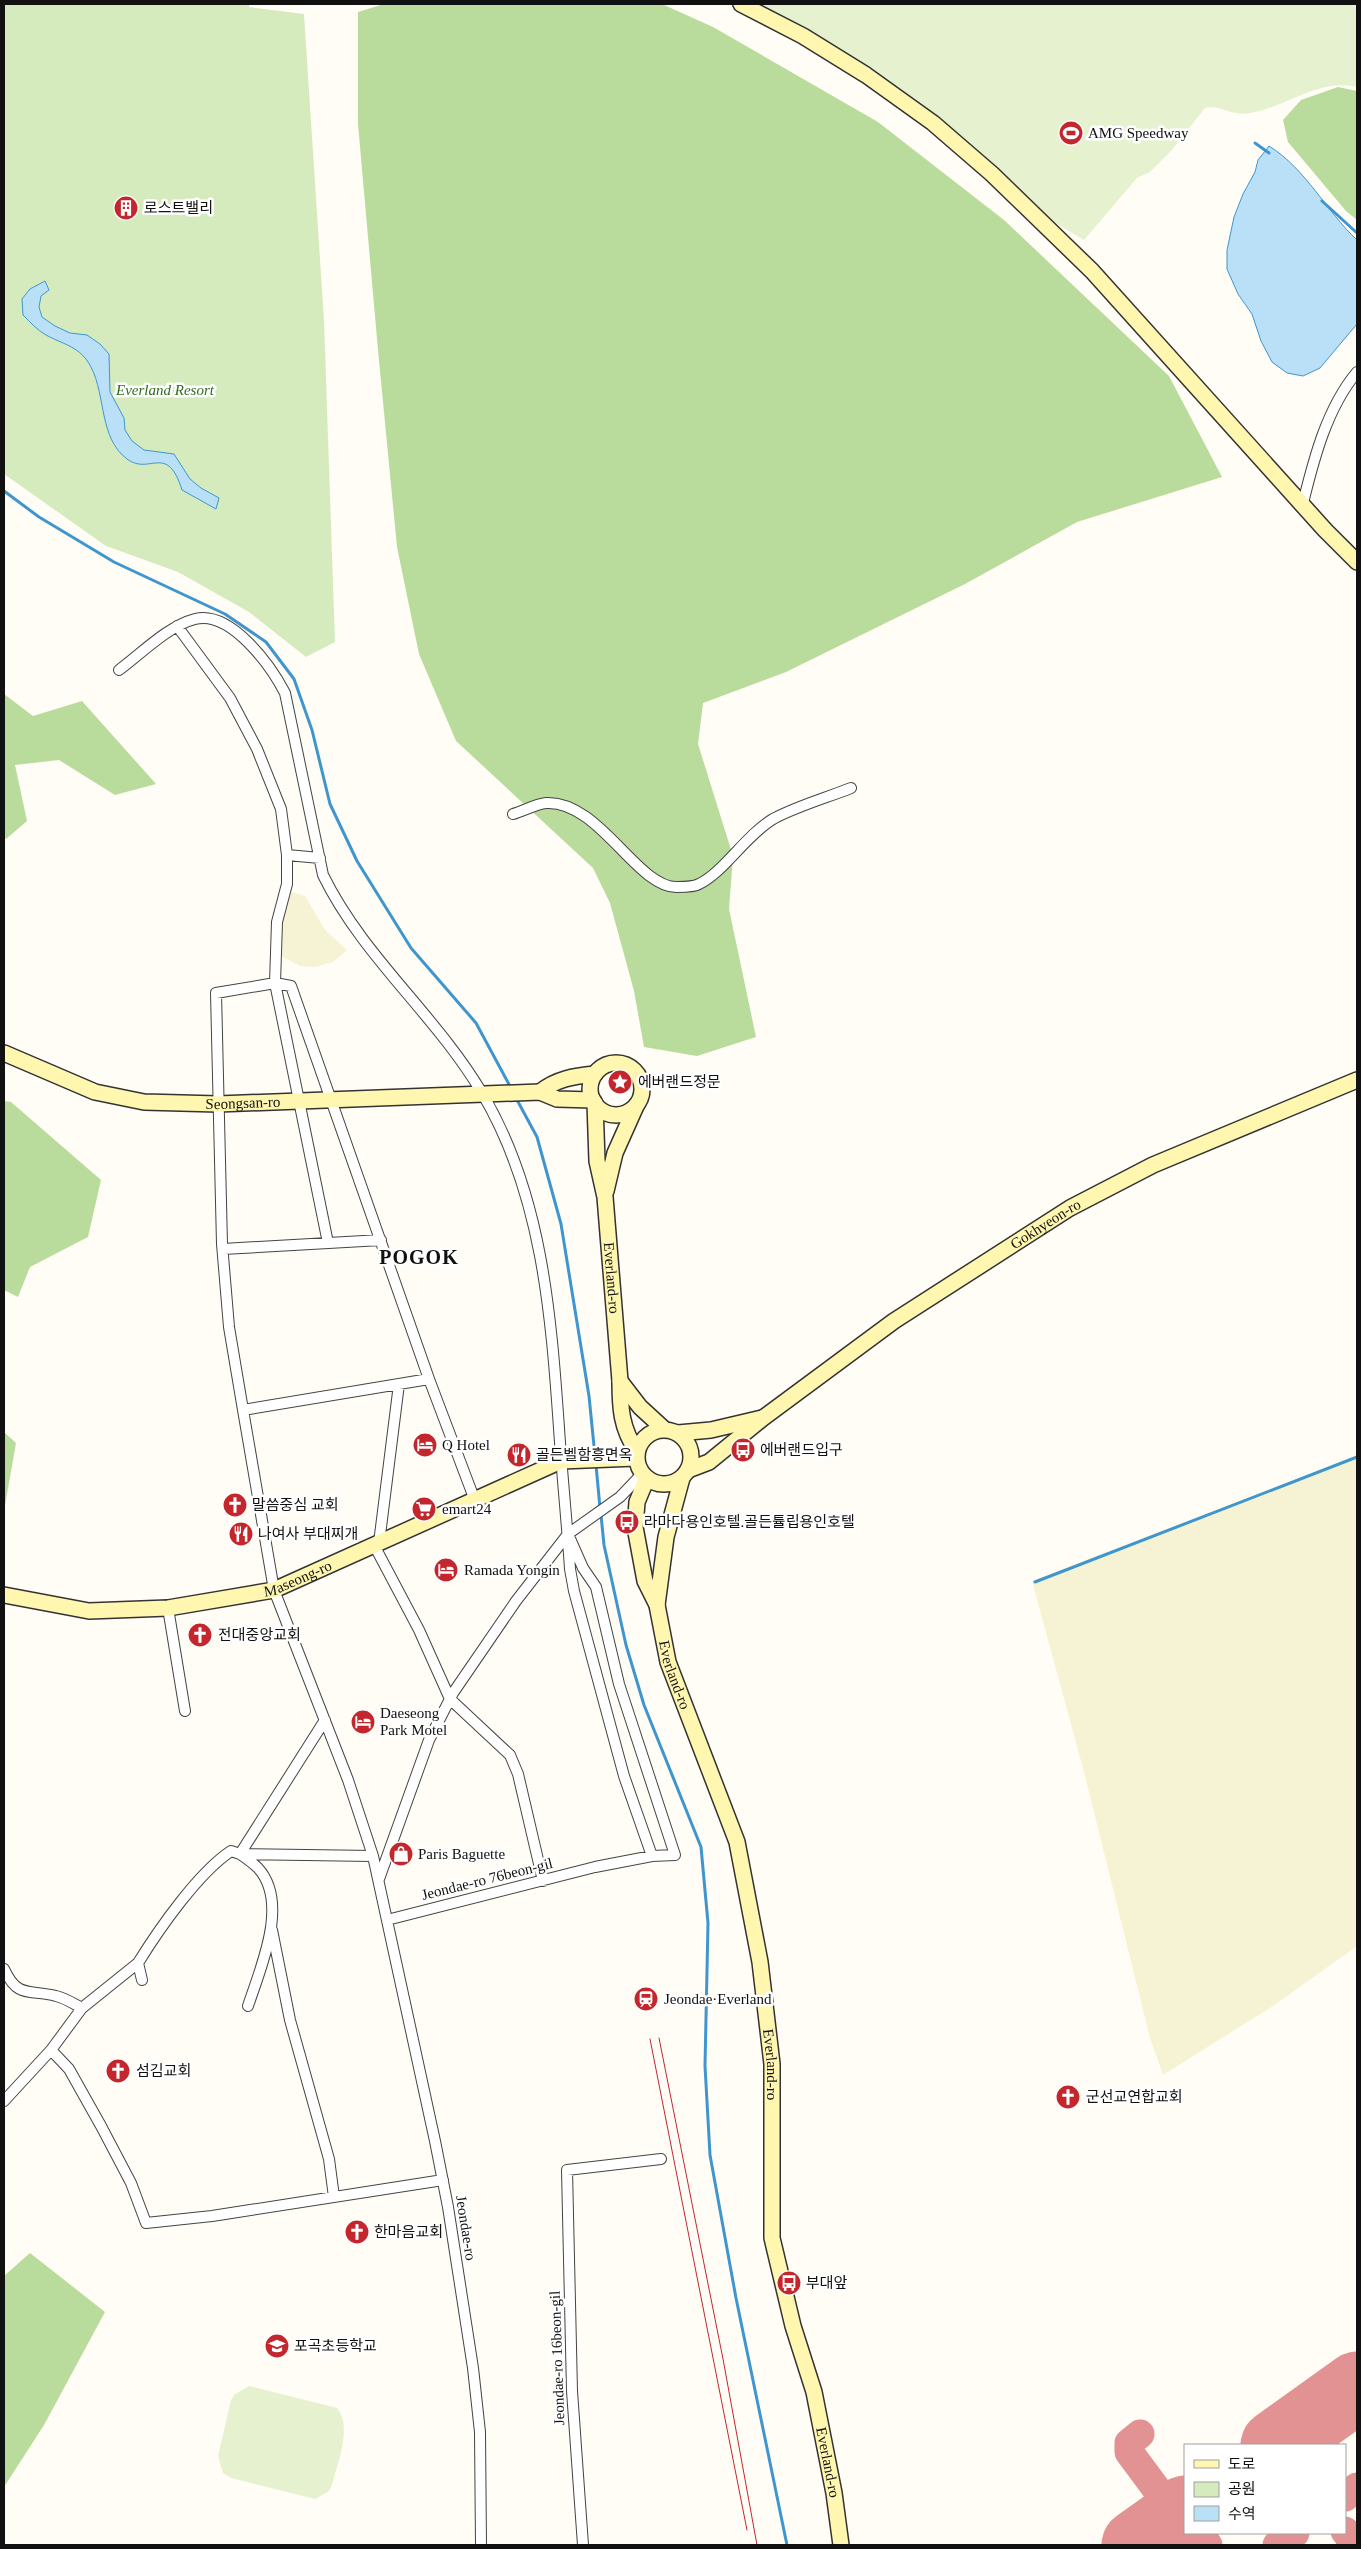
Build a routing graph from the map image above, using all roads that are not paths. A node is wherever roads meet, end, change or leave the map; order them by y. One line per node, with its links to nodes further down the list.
1 (740, 4): 3 (main road)
2 (1357, 372): 3 (street)
3 (1303, 502): 4 (main road)
4 (1357, 562)
5 (178, 626): 6 (street); 9 (street); 10 (street)
6 (119, 670)
7 (851, 788): 8 (street)
8 (513, 814)
9 (287, 855): 10 (street); 11 (street)
10 (320, 858): 15 (street)
11 (276, 983): 17 (street); 18 (street); 20 (street, Jeondae-ro)
12 (4, 1052): 20 (main road, Seongsan-ro)
13 (595, 1074): 16 (main road); 19 (main road); 21 (main road)
14 (1357, 1080): 30 (main road, Gokhyeon-ro)
15 (486, 1092): 16 (main road, Seongsan-ro); 17 (main road, Seongsan-ro); 33 (street)
16 (540, 1092): 19 (main road)
17 (331, 1099): 18 (main road, Seongsan-ro); 23 (street)
18 (297, 1100): 20 (main road, Seongsan-ro); 24 (street)
19 (594, 1101): 21 (main road); 22 (main road, Everland-ro)
20 (218, 1104): 25 (street, Jeondae-ro)
21 (636, 1106): 22 (main road)
22 (605, 1197): 27 (main road, Everland-ro)
23 (381, 1240): 24 (street); 26 (street)
24 (328, 1243): 25 (street)
25 (223, 1248): 29 (street, Jeondae-ro)
26 (430, 1379): 28 (street); 36 (street)
27 (620, 1381): 31 (main road); 32 (main road, Everland-ro)
28 (399, 1384): 29 (street); 38 (street)
29 (243, 1410): 39 (street, Jeondae-ro)
30 (763, 1418): 31 (main road); 34 (main road, Gokhyeon-ro)
31 (671, 1431): 32 (main road); 34 (main road)
32 (636, 1454): 33 (main road); 35 (main road, Everland-ro)
33 (566, 1460): 36 (main road, Maseong-ro); 37 (street)
34 (685, 1474): 35 (main road); 41 (main road)
35 (645, 1476): 37 (street); 41 (main road, Everland-ro)
36 (474, 1498): 38 (main road, Maseong-ro)
37 (568, 1534): 43 (street); 48 (street); 48 (street, Jeondae-ro 76beon-gil)
38 (376, 1544): 39 (main road, Maseong-ro); 43 (street)
39 (274, 1590): 42 (main road, Maseong-ro); 45 (street, Jeondae-ro)
40 (4, 1595): 42 (main road, Maseong-ro)
41 (657, 1605): 65 (main road, Everland-ro)
42 (168, 1608): 44 (street)
43 (450, 1699): 49 (street); 50 (street)
44 (185, 1711)
45 (325, 1720): 46 (street); 47 (street, Jeondae-ro)
46 (240, 1854): 47 (street); 52 (street); 53 (street)
47 (372, 1856): 49 (street, Jeondae-ro)
48 (652, 1856): 50 (street, Jeondae-ro 76beon-gil)
49 (379, 1880): 51 (street, Jeondae-ro)
50 (543, 1881): 51 (street, Jeondae-ro 76beon-gil)
51 (386, 1920): 61 (street, Jeondae-ro)
52 (272, 1927): 56 (street); 62 (street)
53 (138, 1963): 55 (street); 57 (street)
54 (4, 1969): 57 (street)
55 (142, 1980)
56 (248, 2006)
57 (82, 2008): 58 (street)
58 (51, 2050): 59 (street); 62 (street)
59 (4, 2101)
60 (660, 2159): 64 (street, Jeondae-ro 16beon-gil)
61 (443, 2180): 62 (street); 63 (street, Jeondae-ro)
62 (334, 2197)
63 (481, 2545)
64 (583, 2545)
65 (841, 2545)

